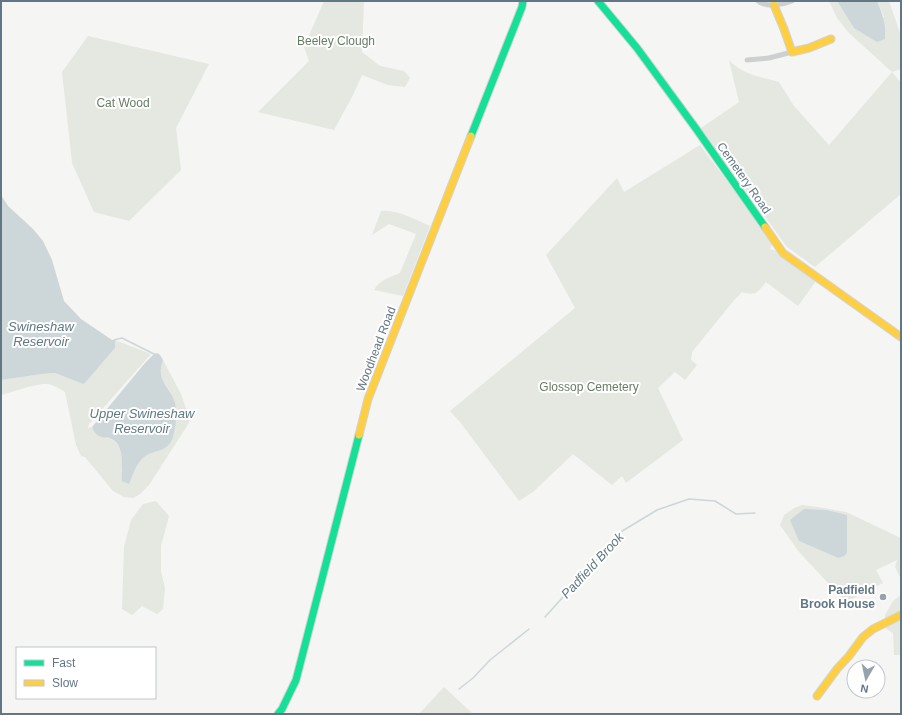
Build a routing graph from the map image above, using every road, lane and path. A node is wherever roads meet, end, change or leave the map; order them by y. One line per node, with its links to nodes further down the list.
1 (523, 1): 12 (main road, Woodhead Road)
2 (598, 1): 9 (main road, Cemetery Road)
3 (758, 1): 5 (street)
4 (792, 1): 5 (street)
5 (774, 5): 7 (main road)
6 (831, 39): 7 (main road)
7 (792, 52): 8 (street)
8 (747, 60)
9 (901, 337)
10 (901, 615): 11 (main road)
11 (817, 696)
12 (278, 714)

